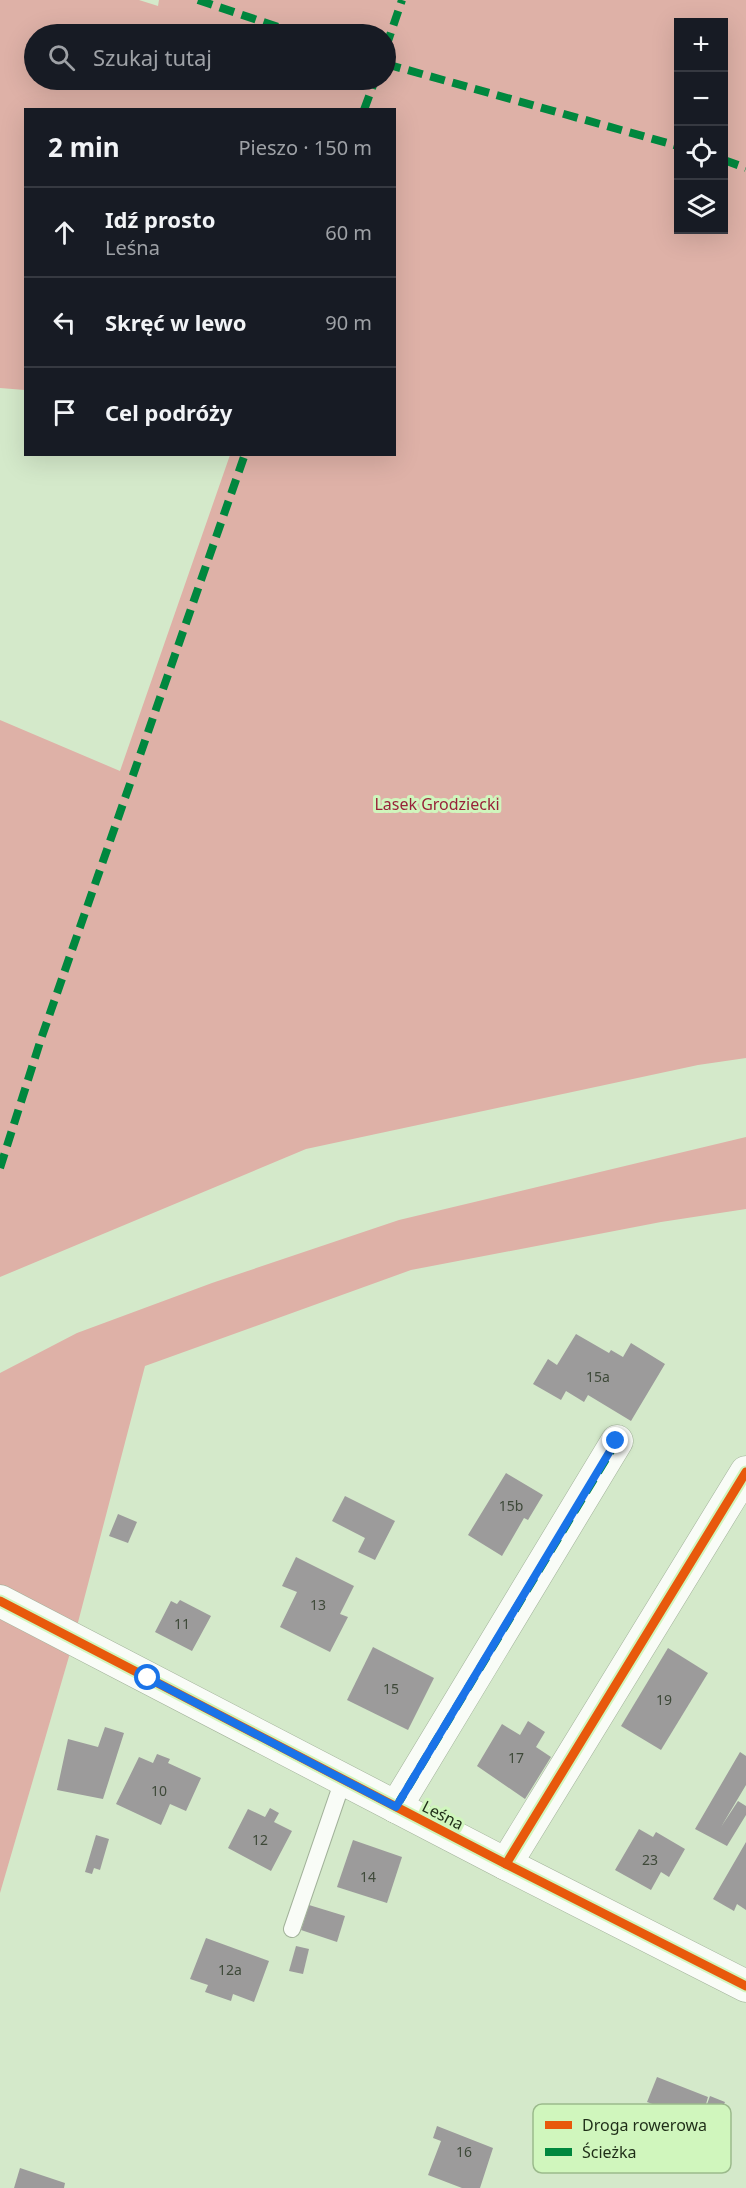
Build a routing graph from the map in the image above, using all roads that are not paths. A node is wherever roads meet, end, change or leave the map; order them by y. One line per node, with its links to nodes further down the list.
1 (616, 1441): 5 (street)
2 (746, 1472): 6 (street)
3 (0, 1601): 4 (street, Leśna)
4 (344, 1780): 5 (street, Leśna); 7 (lane)
5 (396, 1807): 6 (street, Leśna)
6 (506, 1864): 8 (street, Leśna)
7 (292, 1929)
8 (746, 1986)

